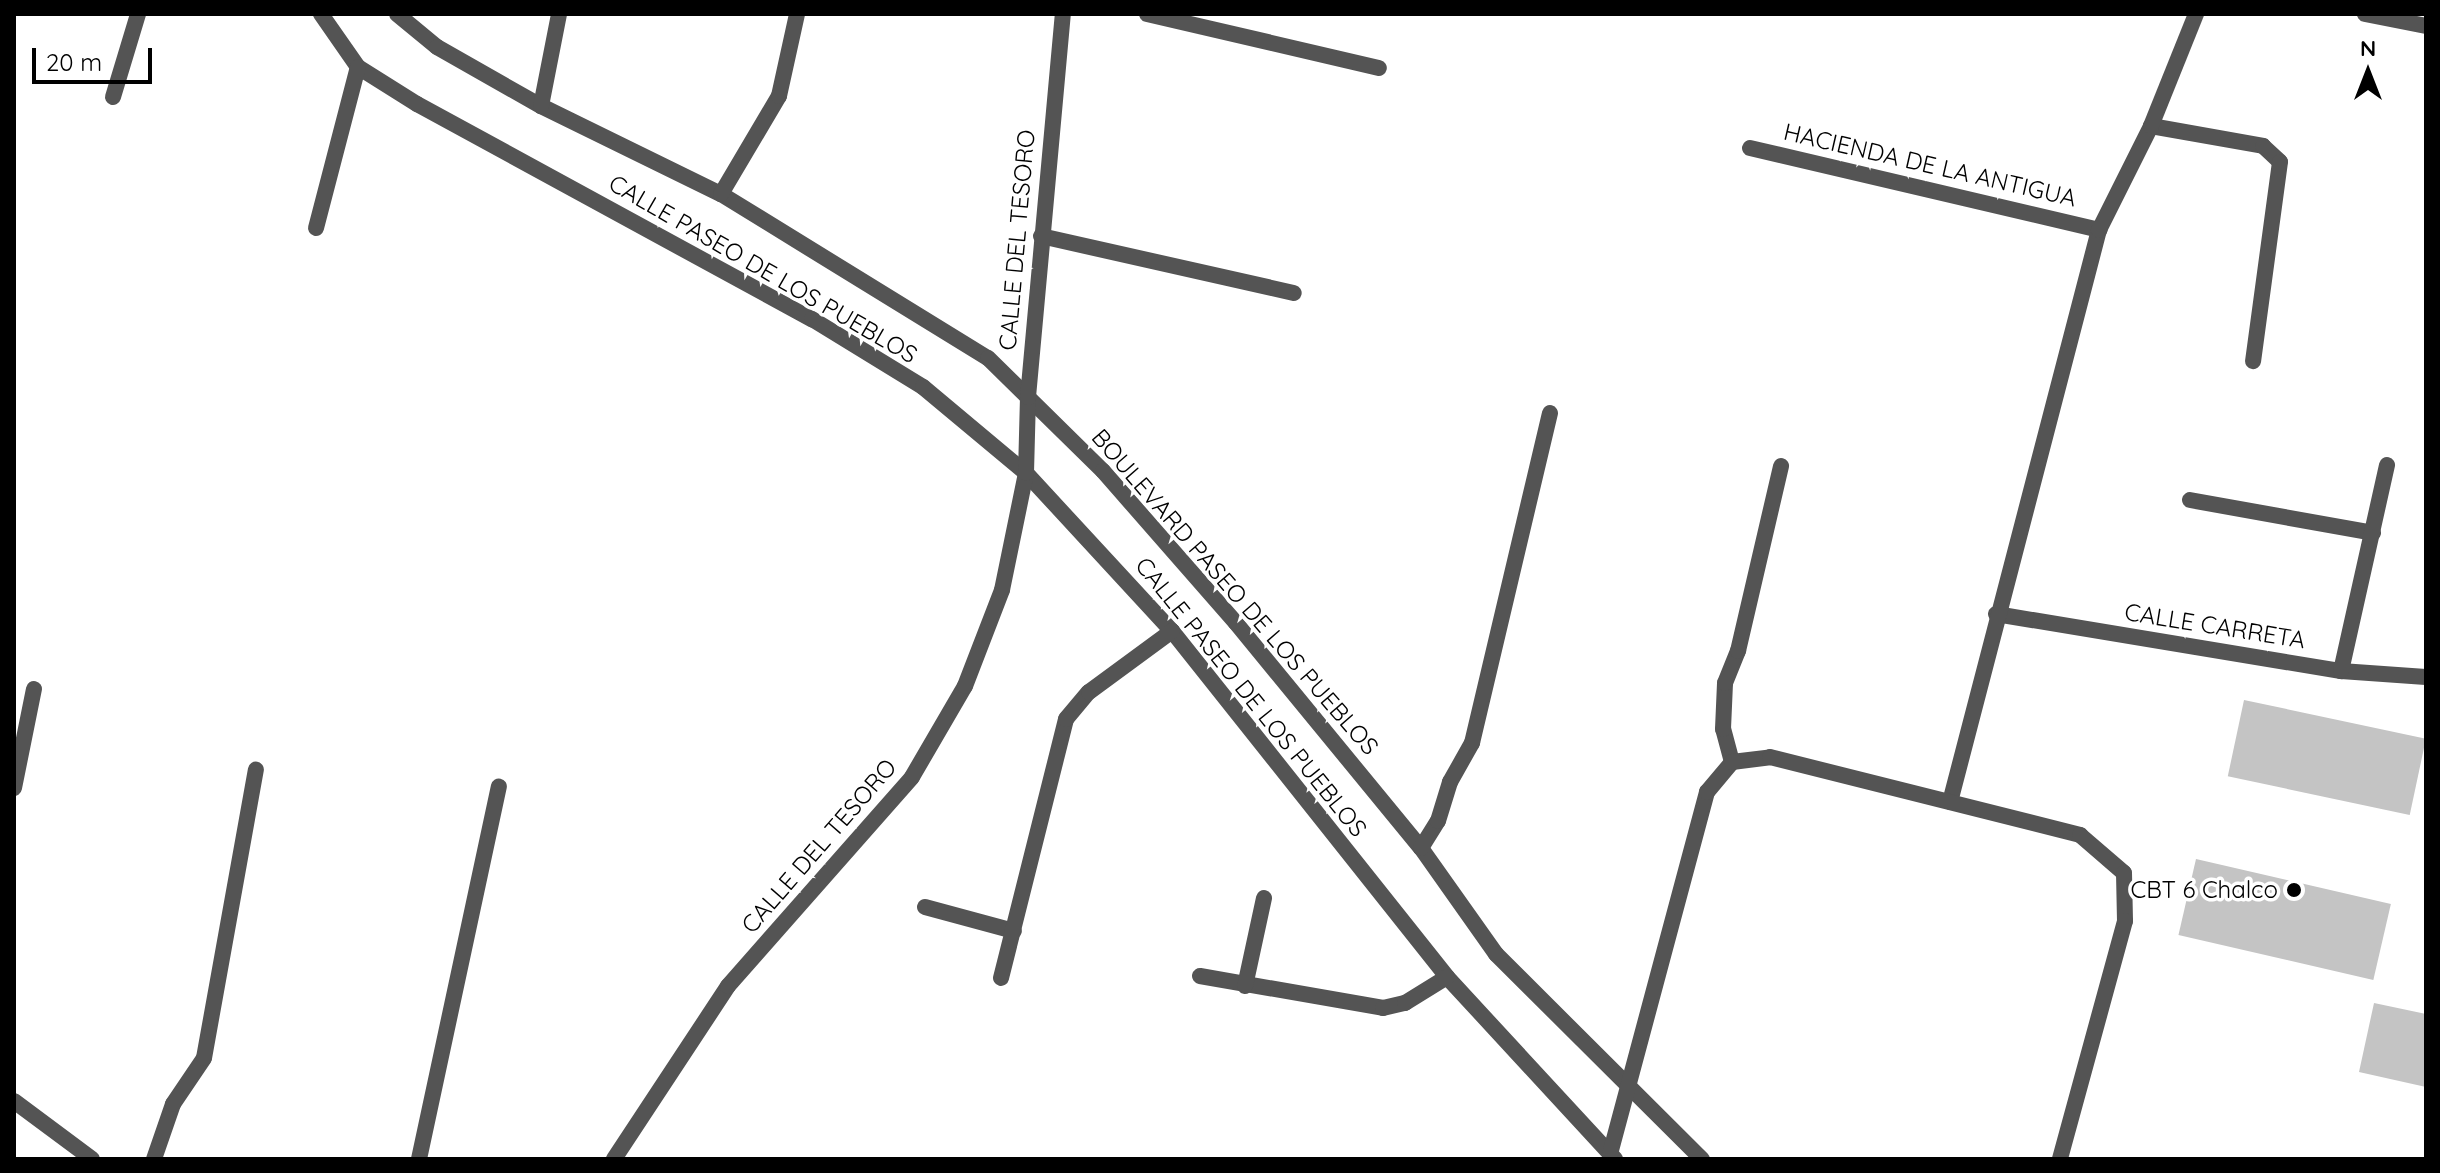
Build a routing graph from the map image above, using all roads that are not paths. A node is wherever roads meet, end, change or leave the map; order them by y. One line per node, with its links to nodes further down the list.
1 (138, 14): 13 (street)
2 (321, 14): 11 (street, CALLE PASEO DE LOS PUEBLOS)
3 (397, 14): 14 (street, BOULEVARD PASEO DE LOS PUEBLOS)
4 (559, 14): 14 (street)
5 (797, 14): 17 (street)
6 (1063, 14): 20 (street, CALLE DEL TESORO)
7 (1147, 14): 12 (street)
8 (2196, 14): 15 (street)
9 (2365, 14): 10 (street)
10 (2426, 26)
11 (358, 67): 18 (street); 27 (street, CALLE PASEO DE LOS PUEBLOS)
12 (1379, 68)
13 (113, 97)
14 (541, 106): 17 (street, BOULEVARD PASEO DE LOS PUEBLOS)
15 (2151, 126): 19 (street); 22 (street)
16 (1750, 148): 19 (street, HACIENDA DE LA ANTIGUA)
17 (721, 194): 23 (street, BOULEVARD PASEO DE LOS PUEBLOS)
18 (316, 228)
19 (2099, 230): 30 (street)
20 (1041, 236): 21 (street); 23 (street, CALLE DEL TESORO)
21 (1294, 293)
22 (2253, 361)
23 (1028, 397): 27 (street, CALLE DEL TESORO); 40 (street, BOULEVARD PASEO DE LOS PUEBLOS)
24 (1550, 413): 40 (street)
25 (2387, 465): 29 (street)
26 (1781, 466): 35 (street)
27 (1026, 473): 31 (street, CALLE PASEO DE LOS PUEBLOS); 54 (street, CALLE DEL TESORO)
28 (2190, 500): 29 (street)
29 (2373, 533): 32 (street)
30 (1996, 614): 32 (street, CALLE CARRETA); 39 (street)
31 (1172, 631): 43 (street); 45 (street, CALLE PASEO DE LOS PUEBLOS)
32 (2341, 671): 33 (street, CALLE CARRETA)
33 (2426, 677)
34 (34, 689): 38 (street)
35 (1732, 762): 39 (street); 48 (street)
36 (256, 770): 52 (street)
37 (499, 787): 53 (street)
38 (14, 788)
39 (1950, 802): 56 (street)
40 (1421, 848): 48 (street, BOULEVARD PASEO DE LOS PUEBLOS)
41 (1264, 898): 47 (street)
42 (925, 907): 43 (street)
43 (1014, 931): 46 (street)
44 (1200, 976): 47 (street)
45 (1447, 977): 47 (street); 50 (street, CALLE PASEO DE LOS PUEBLOS)
46 (1001, 978)
47 (1245, 986)
48 (1631, 1092): 50 (street); 55 (street, BOULEVARD PASEO DE LOS PUEBLOS)
49 (14, 1101): 51 (street)
50 (1613, 1157)
51 (92, 1159)
52 (154, 1159)
53 (419, 1159)
54 (614, 1159)
55 (1702, 1159)
56 (2060, 1159)

